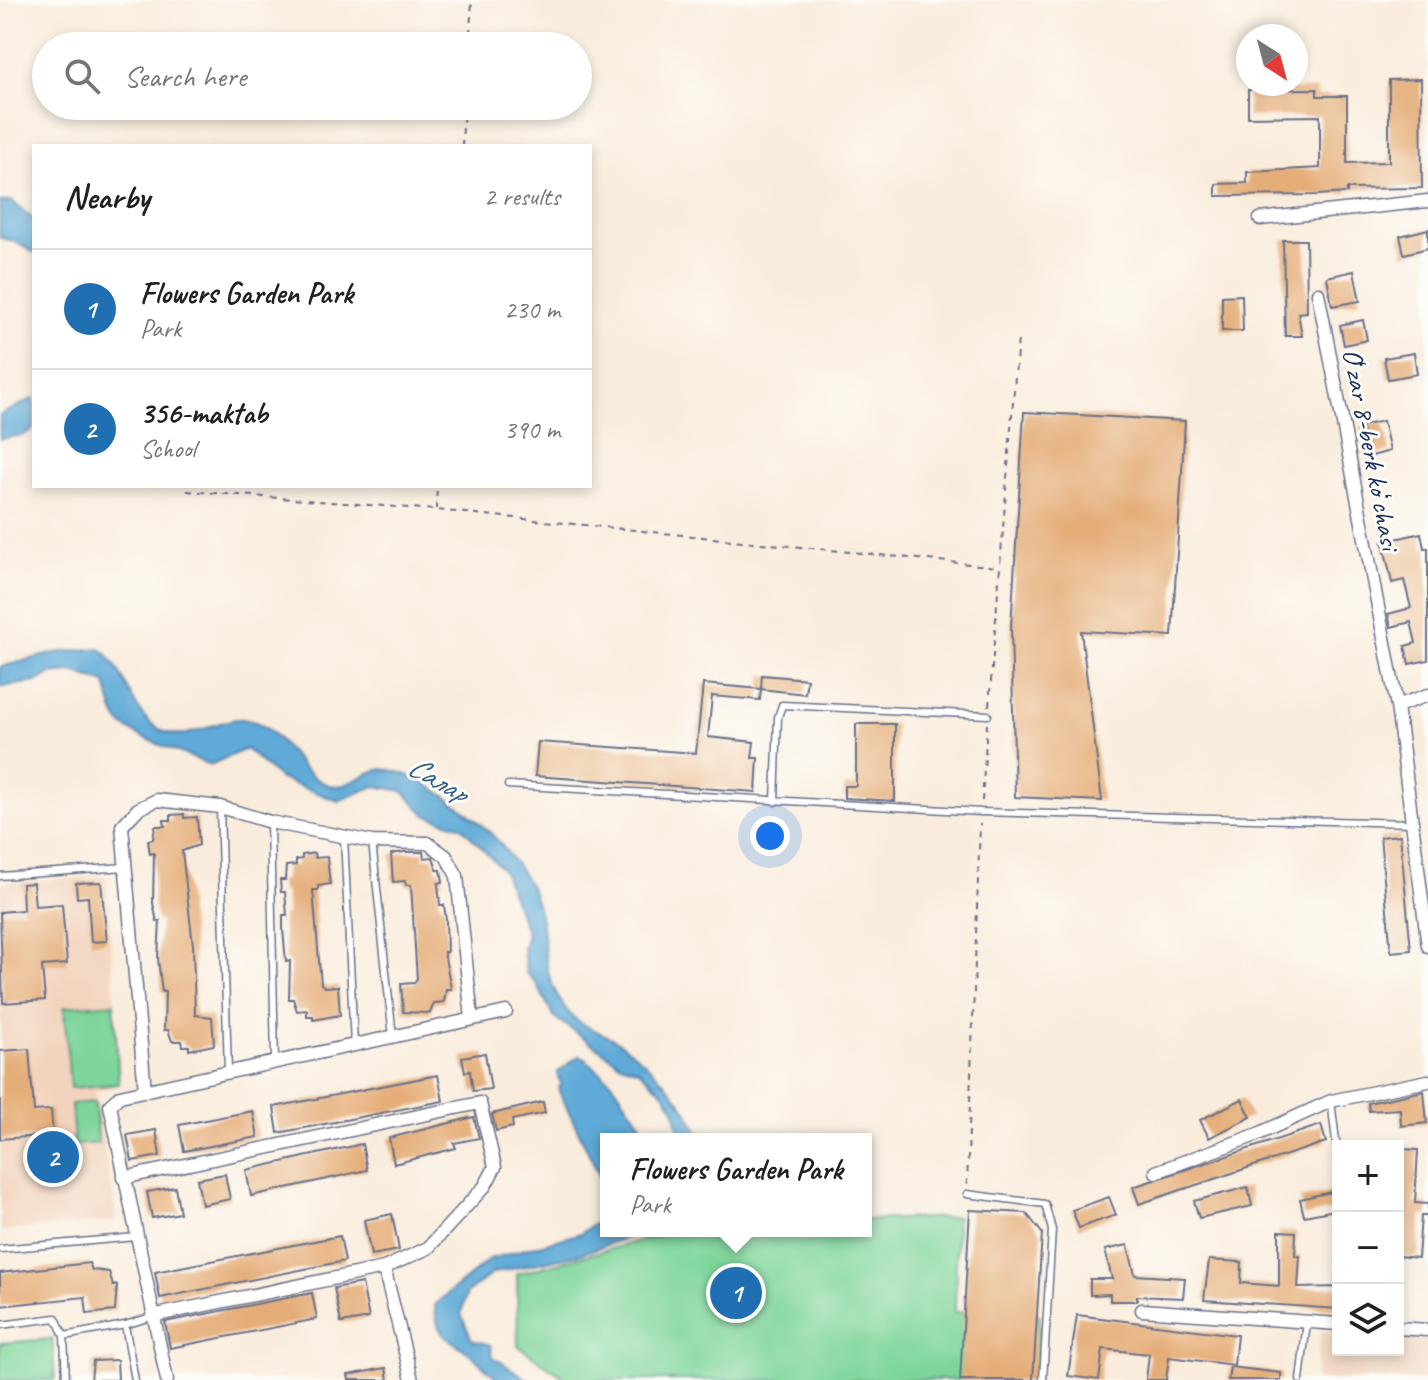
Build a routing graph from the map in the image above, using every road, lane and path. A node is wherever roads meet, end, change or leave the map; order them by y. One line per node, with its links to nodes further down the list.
1 (472, 0): 2 (path)
2 (470, 32)
3 (463, 120): 4 (path)
4 (462, 144)
5 (1428, 201): 6 (street)
6 (1260, 219)
7 (1318, 293): 14 (street, Oʻzar 8-berk koʻchasi)
8 (1018, 339): 12 (path)
9 (437, 488): 11 (path)
10 (187, 491): 11 (path)
11 (436, 510): 12 (path)
12 (999, 567): 15 (path)
13 (1428, 695): 14 (street)
14 (1397, 706): 21 (street, Oʻzar 8-berk koʻchasi)
15 (988, 715): 17 (lane); 19 (path)
16 (508, 785): 17 (lane)
17 (775, 802): 19 (lane)
18 (220, 807): 20 (street); 24 (street); 32 (lane)
19 (981, 812): 21 (lane); 39 (path)
20 (270, 822): 22 (street); 31 (lane)
21 (1412, 823): 26 (street, Oʻzar 8-berk koʻchasi)
22 (344, 837): 23 (street); 30 (lane)
23 (372, 842): 28 (street); 29 (lane)
24 (125, 867): 25 (lane); 34 (street)
25 (0, 876)
26 (1428, 946)
27 (506, 1012): 28 (street)
28 (472, 1019): 29 (street)
29 (393, 1037): 30 (street)
30 (354, 1045): 31 (street)
31 (275, 1062): 32 (street)
32 (228, 1073): 34 (street)
33 (1428, 1081): 35 (street)
34 (145, 1091): 38 (street)
35 (1331, 1101): 36 (lane); 37 (street)
36 (1336, 1140)
37 (1156, 1172)
38 (123, 1178): 40 (street); 42 (street)
39 (967, 1194): 56 (lane)
40 (136, 1237): 41 (lane); 44 (street)
41 (0, 1249)
42 (384, 1268): 44 (street); 55 (street)
43 (1142, 1310): 45 (street)
44 (152, 1316): 48 (lane); 54 (street)
45 (1307, 1322): 46 (street); 57 (lane)
46 (1332, 1324)
47 (0, 1325): 51 (lane)
48 (125, 1325): 51 (lane); 53 (lane)
49 (1404, 1328): 50 (street)
50 (1428, 1330)
51 (64, 1336): 52 (lane)
52 (66, 1380)
53 (135, 1380)
54 (167, 1380)
55 (412, 1380)
56 (1043, 1380)
57 (1300, 1380)

